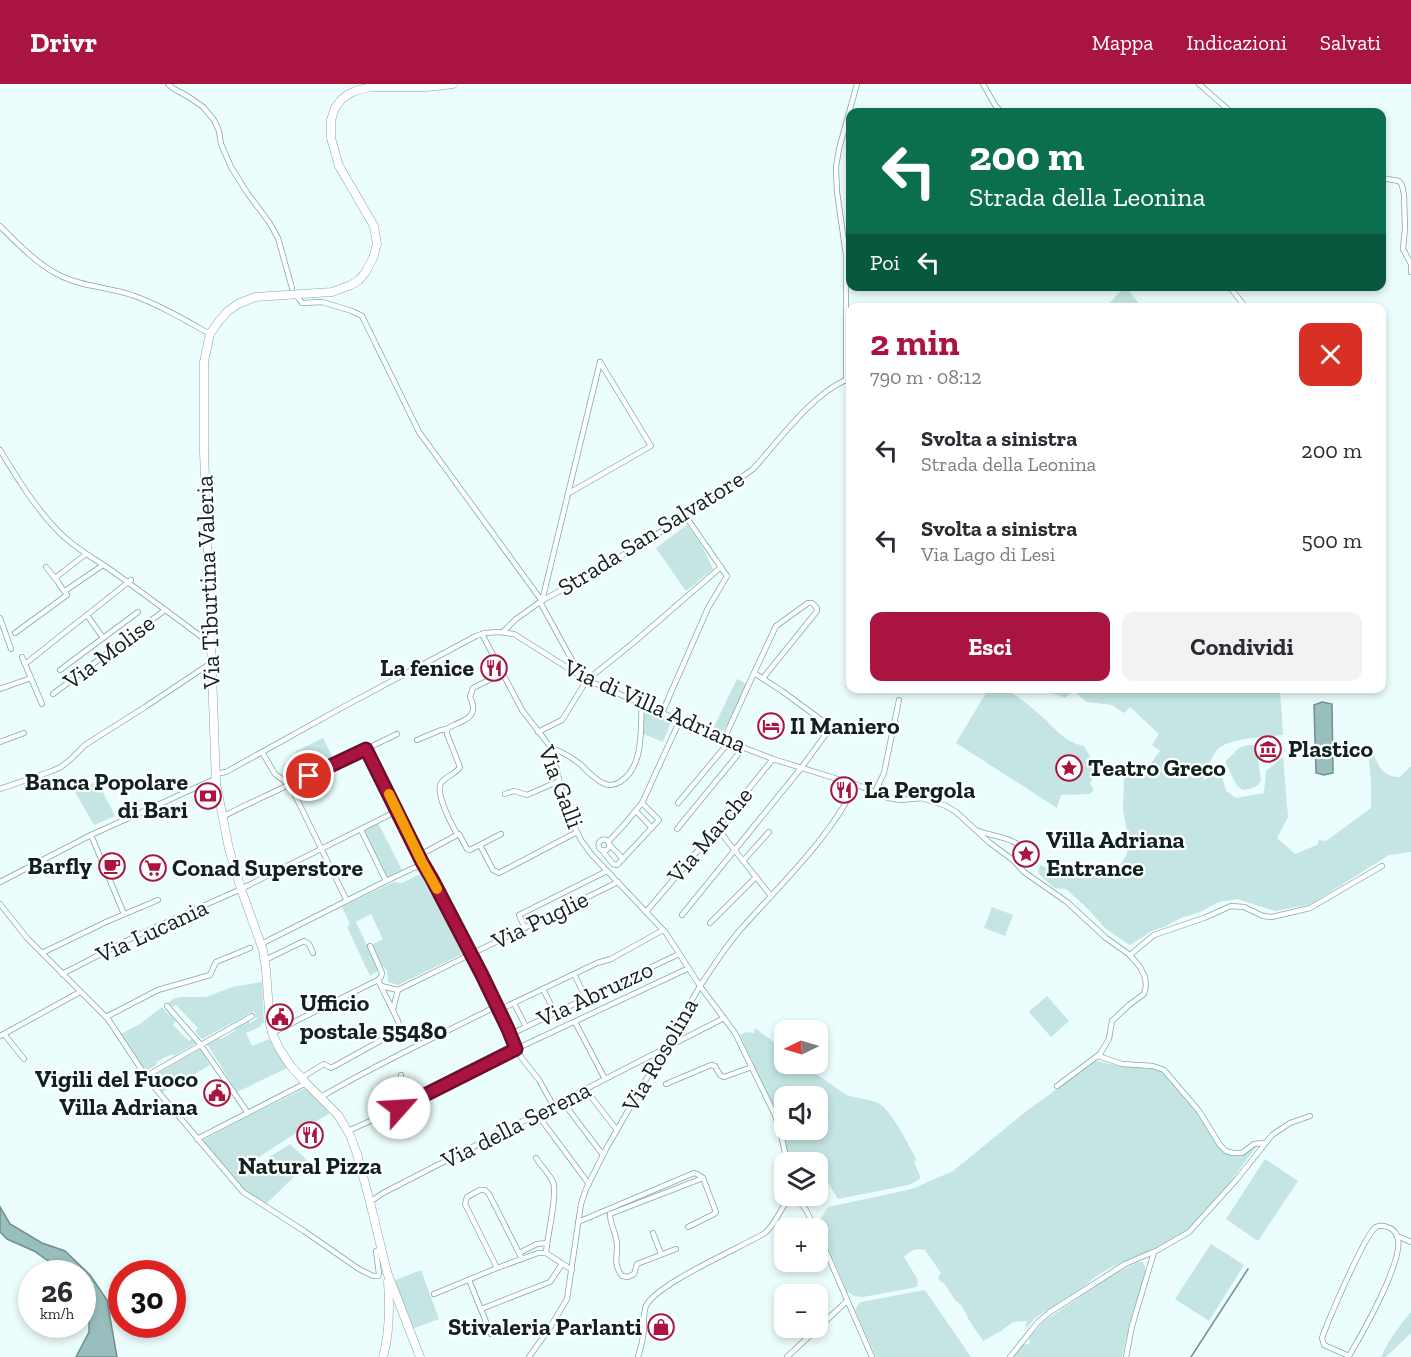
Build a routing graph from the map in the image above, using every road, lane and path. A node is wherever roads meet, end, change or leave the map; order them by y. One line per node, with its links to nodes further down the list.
1 (168, 84): 17 (street)
2 (453, 84): 17 (main road, Via Tiburtina Valeria)
3 (857, 84): 6 (street)
4 (983, 84): 7 (street)
5 (1199, 84): 8 (street)
6 (850, 108)
7 (997, 108)
8 (1226, 108)
9 (846, 124): 12 (street)
10 (1386, 179): 14 (street)
11 (0, 226): 20 (street)
12 (846, 255)
13 (846, 255): 15 (street)
14 (1411, 272)
15 (846, 291)
16 (1233, 291): 19 (street)
17 (294, 292): 20 (main road, Via Tiburtina Valeria); 33 (street)
18 (846, 303): 21 (street)
19 (1242, 303)
20 (210, 334): 42 (main road, Via Tiburtina Valeria)
21 (846, 339)
22 (846, 382): 25 (street, Strada San Salvatore)
23 (0, 450): 26 (street)
24 (569, 493): 24 (street); 33 (street)
25 (684, 514): 29 (street); 33 (street, Strada San Salvatore)
26 (86, 554): 27 (street); 30 (street)
27 (103, 564): 31 (street); 32 (street)
28 (46, 567): 30 (street)
29 (721, 567): 53 (street); 59 (street)
30 (57, 581): 32 (street)
31 (130, 581): 34 (street); 36 (street)
32 (65, 591): 39 (street)
33 (541, 601): 38 (street, Strada San Salvatore); 50 (street)
34 (165, 610): 42 (street); 55 (street, Via Molise)
35 (138, 612): 41 (street)
36 (87, 615): 41 (street); 46 (street)
37 (0, 618): 43 (street)
38 (503, 632): 40 (street, Via di Villa Adriana); 50 (street, Via di Villa Adriana)
39 (15, 633)
40 (482, 634): 48 (street, Via Galli); 71 (street, Via di Villa Adriana)
41 (103, 638): 47 (street)
42 (210, 644): 45 (main road, Via Tiburtina Valeria)
43 (11, 649)
44 (22, 657): 46 (street)
45 (211, 663): 74 (main road, Via Tiburtina Valeria); 78 (street)
46 (25, 664): 51 (street)
47 (60, 670)
48 (503, 674): 61 (street); 62 (street, Via Galli)
49 (754, 674): 52 (street); 52 (street); 66 (street)
50 (580, 676): 53 (street, Via di Villa Adriana)
51 (31, 678): 54 (street); 58 (street)
52 (763, 678): 73 (street)
53 (587, 680): 57 (street, Via di Villa Adriana); 62 (street)
54 (0, 689)
55 (53, 694)
56 (899, 700): 79 (street)
57 (642, 703): 59 (street, Via di Villa Adriana); 69 (street)
58 (42, 704)
59 (662, 712): 60 (street, Via di Villa Adriana)
60 (680, 720): 66 (street, Via di Villa Adriana); 81 (street)
61 (447, 729): 65 (street); 93 (street)
62 (538, 732): 69 (street, Via Galli)
63 (24, 733): 67 (street)
64 (397, 734): 70 (street)
65 (417, 740)
66 (726, 740): 68 (street, Via di Villa Adriana); 82 (street)
67 (0, 742)
68 (744, 747): 72 (street, Via di Villa Adriana); 88 (street)
69 (552, 748): 75 (street, Via Galli)
70 (366, 749): 76 (street); 83 (street)
71 (262, 752): 74 (street, Via di Villa Adriana); 76 (street)
72 (773, 759): 73 (street, Via di Villa Adriana); 87 (street, Via Marche)
73 (802, 767): 77 (street, Via di Villa Adriana); 102 (street)
74 (215, 776): 85 (main road, Via Tiburtina Valeria); 95 (street, Via di Villa Adriana)
75 (560, 781): 80 (street); 91 (street, Via Galli)
76 (290, 784): 85 (street); 100 (street)
77 (855, 784): 79 (street, Via di Villa Adriana); 116 (street, Via Rosolina)
78 (0, 789)
79 (875, 792): 90 (street, Via di Villa Adriana)
80 (505, 794)
81 (642, 803): 84 (street); 86 (street)
82 (678, 803)
83 (397, 811): 89 (street, Via Lucania); 104 (street)
84 (636, 811): 86 (street); 97 (street)
85 (222, 818): 115 (main road, Via Tiburtina Valeria)
86 (652, 828): 105 (street)
87 (717, 828): 102 (street); 120 (street, Via Marche)
88 (677, 829)
89 (361, 830): 100 (street, Via Lucania); 112 (street)
90 (977, 830): 96 (street, Via di Villa Adriana); 99 (street, Via di Villa Adriana)
91 (577, 832): 98 (street); 103 (street, Via Galli)
92 (769, 832): 107 (street)
93 (458, 834): 98 (street); 104 (street)
94 (501, 834): 98 (street)
95 (91, 835): 113 (street, Via di Villa Adriana); 121 (street)
96 (998, 836): 99 (street); 106 (street, Via di Villa Adriana)
97 (609, 843): 101 (street); 101 (street); 105 (street)
98 (480, 845)
99 (994, 846): 106 (street, Via di Villa Adriana)
100 (322, 849): 115 (street, Via Lucania); 118 (street)
101 (601, 849): 103 (street); 105 (street)
102 (735, 850): 107 (street); 122 (street)
103 (590, 853): 110 (street, Via Galli)
104 (418, 856): 108 (street)
105 (623, 859)
106 (1013, 860): 133 (street, Via di Villa Adriana)
107 (743, 861): 111 (street)
108 (423, 864): 112 (street); 131 (street)
109 (1382, 866): 133 (street)
110 (607, 871): 114 (street, Via Galli); 124 (street)
111 (756, 877): 116 (street); 123 (street)
112 (386, 880): 118 (street)
113 (0, 882)
114 (618, 882): 120 (street, Via Galli); 124 (street, Via Puglie)
115 (241, 889): 126 (main road, Via Tiburtina Valeria); 136 (street, Via Lucania)
116 (771, 896): 140 (street, Via Rosolina)
117 (158, 900): 121 (street)
118 (347, 901): 126 (street)
119 (0, 904): 129 (street)
120 (646, 912): 125 (street, Via Galli)
121 (124, 914): 129 (street)
122 (682, 915)
123 (710, 924)
124 (525, 928): 131 (street, Via Puglie)
125 (663, 930): 132 (street, Via Galli); 137 (street)
126 (261, 944): 134 (main road, Via Tiburtina Valeria)
127 (370, 946): 138 (street)
128 (250, 948): 151 (street)
129 (42, 953): 136 (street)
130 (313, 953): 134 (street)
131 (470, 954): 142 (street, Via Puglie); 147 (street)
132 (679, 954): 135 (street, Via Galli); 144 (street, Via Abruzzo)
133 (1130, 955): 161 (street)
134 (265, 960): 155 (main road, Via Tiburtina Valeria)
135 (688, 968): 140 (street, Via Galli); 153 (street)
136 (63, 974): 143 (street)
137 (574, 974): 141 (street); 144 (street)
138 (378, 980): 139 (street); 155 (street)
139 (381, 986): 142 (street); 148 (street)
140 (700, 986): 152 (street, Via Galli); 160 (street, Via Rosolina)
141 (543, 989): 145 (street); 149 (street)
142 (399, 990): 148 (street)
143 (80, 992): 151 (street); 157 (street)
144 (586, 998): 149 (street, Via Abruzzo)
145 (514, 1003): 147 (street); 154 (street)
146 (167, 1006): 158 (street)
147 (498, 1008): 156 (street); 171 (street)
148 (393, 1009): 167 (street)
149 (555, 1013): 154 (street, Via Abruzzo)
150 (252, 1016): 158 (street)
151 (106, 1017): 165 (street)
152 (724, 1018): 160 (street, Via della Serena); 163 (street, Via Galli)
153 (574, 1022): 159 (street); 166 (street)
154 (526, 1027): 156 (street, Via Abruzzo)
155 (272, 1033): 167 (main road, Via Tiburtina Valeria)
156 (511, 1034): 159 (street)
157 (2, 1035): 162 (street)
158 (200, 1044): 165 (street); 175 (street)
159 (516, 1049): 173 (street); 174 (street)
160 (664, 1049): 166 (street, Via della Serena); 178 (street, Via Rosolina)
161 (1098, 1056): 169 (street); 181 (street)
162 (24, 1059)
163 (752, 1067): 168 (street); 182 (street, Via Galli)
164 (401, 1075): 174 (street)
165 (146, 1076): 180 (street)
166 (605, 1079): 170 (street, Via della Serena)
167 (304, 1080): 171 (main road, Via Tiburtina Valeria); 175 (street)
168 (666, 1084)
169 (1057, 1086)
170 (585, 1089): 172 (street, Via della Serena); 178 (street)
171 (321, 1097): 179 (main road, Via Tiburtina Valeria)
172 (562, 1101): 173 (street, Via della Serena); 183 (street)
173 (553, 1106): 176 (street, Via della Serena)
174 (399, 1108): 179 (street)
175 (248, 1113): 180 (street)
176 (537, 1114): 185 (street); 186 (street, Via della Serena)
177 (1310, 1116): 181 (street)
178 (617, 1130): 183 (street, Via Rosolina)
179 (348, 1131): 186 (main road, Via Tiburtina Valeria)
180 (197, 1139): 196 (street)
181 (1265, 1143): 199 (street)
182 (784, 1152)
183 (603, 1155): 185 (street, Via Rosolina)
184 (536, 1158): 195 (street)
185 (589, 1184): 189 (street, Via Rosolina)
186 (370, 1202): 196 (main road, Via Tiburtina Valeria)
187 (784, 1206): 216 (street)
188 (607, 1213): 189 (street); 190 (street); 201 (street)
189 (578, 1222): 206 (street, Via Rosolina)
190 (688, 1227)
191 (652, 1233): 201 (street)
192 (1397, 1236): 193 (street); 221 (street); 221 (street)
193 (1411, 1242)
194 (540, 1243): 195 (street); 198 (street); 200 (street)
195 (547, 1243): 200 (street)
196 (381, 1249): 210 (main road, Via Tiburtina Valeria)
197 (676, 1249): 201 (street)
198 (519, 1252): 203 (street); 205 (street)
199 (1154, 1252): 219 (street); 220 (street)
200 (545, 1253): 203 (street); 204 (street)
201 (662, 1254)
202 (828, 1256): 209 (street)
203 (522, 1259): 205 (street)
204 (562, 1264): 206 (street); 211 (street)
205 (497, 1268): 207 (street)
206 (572, 1270): 215 (street, Via Rosolina)
207 (469, 1280): 208 (street); 211 (street)
208 (434, 1294)
209 (847, 1300): 217 (street); 218 (street)
210 (394, 1304): 213 (main road, Via Tiburtina Valeria); 214 (main road, Via Tiburtina Valeria)
211 (481, 1309): 212 (street)
212 (491, 1334)
213 (383, 1357)
214 (420, 1357)
215 (529, 1357)
216 (638, 1357)
217 (787, 1357)
218 (872, 1357)
219 (1010, 1357)
220 (1126, 1357)
221 (1349, 1357)

